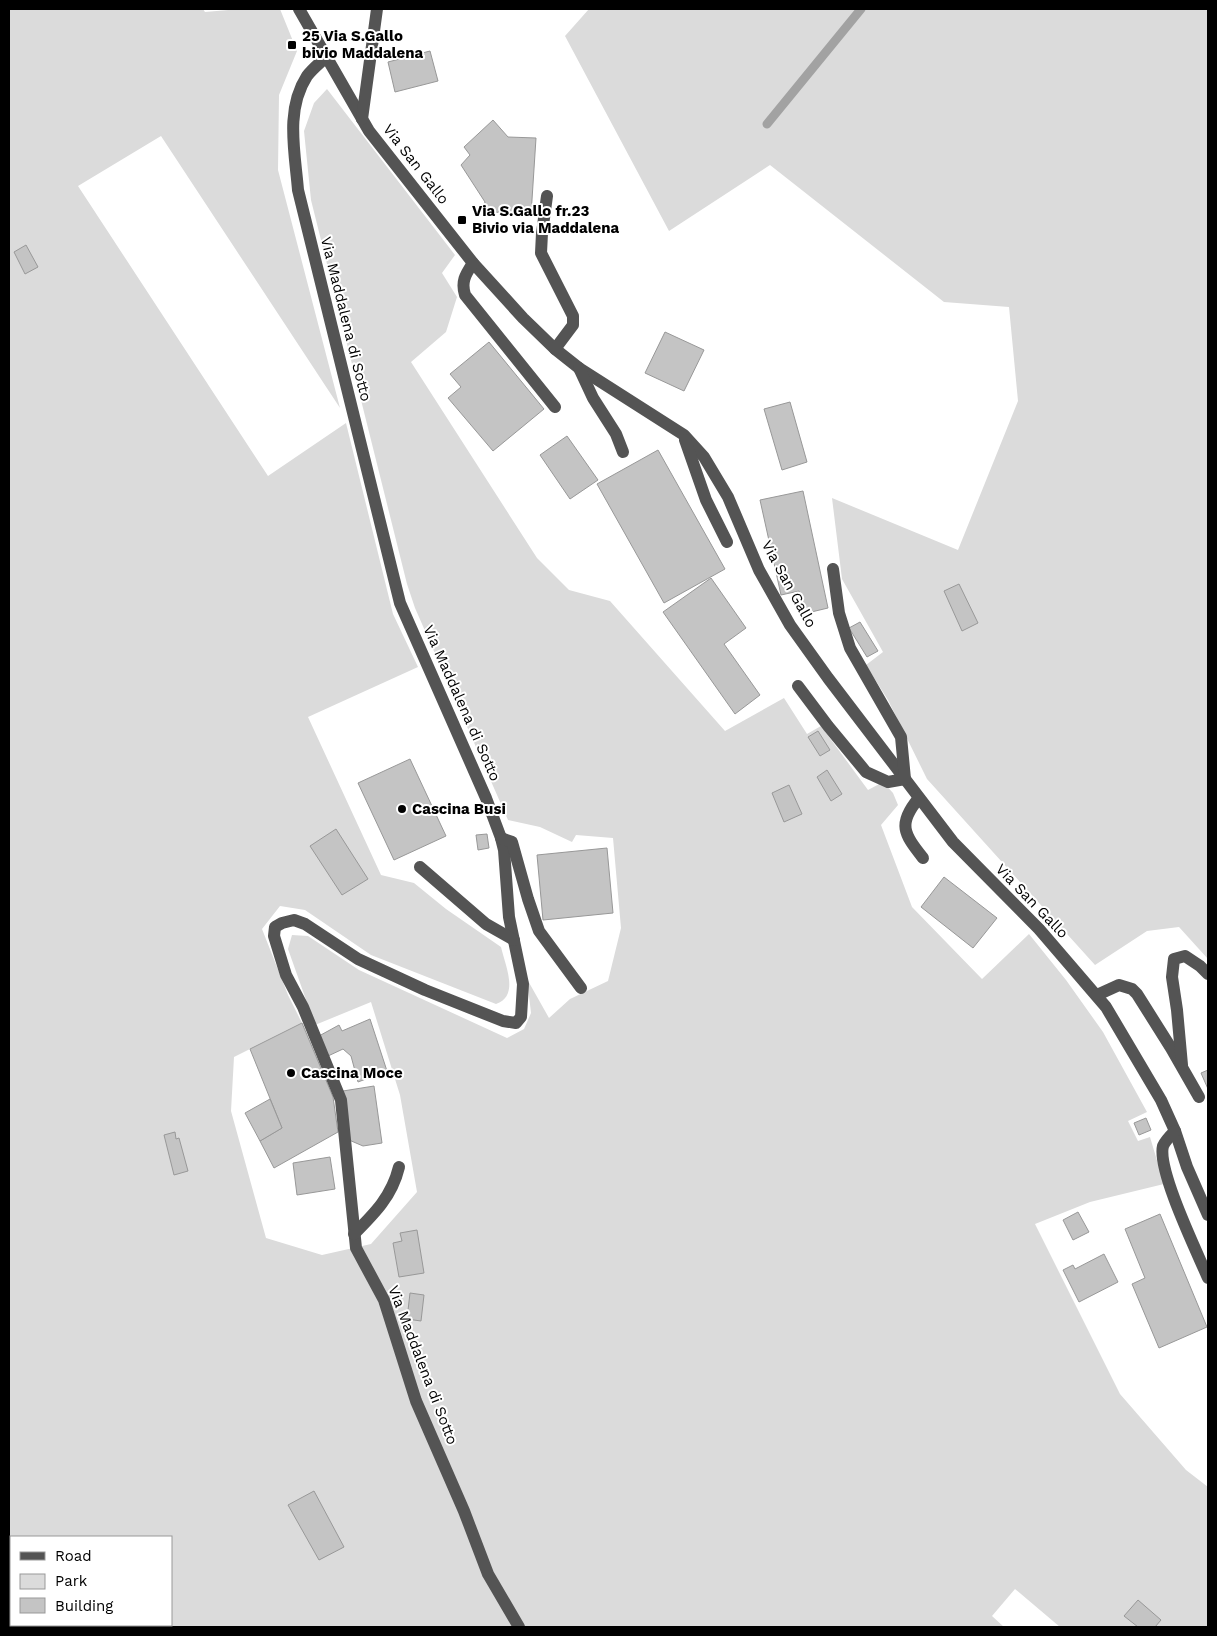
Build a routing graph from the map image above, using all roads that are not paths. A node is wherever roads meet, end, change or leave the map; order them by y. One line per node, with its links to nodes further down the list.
1 (299, 9): 3 (street, Via San Gallo)
2 (377, 9): 4 (street)
3 (326, 57): 4 (street, Via San Gallo); 17 (street, Via Maddalena di Sotto)
4 (362, 119): 6 (street, Via San Gallo)
5 (547, 196): 7 (street)
6 (473, 263): 7 (street, Via San Gallo); 9 (street)
7 (555, 349): 8 (street, Via San Gallo)
8 (579, 368): 10 (street, Via San Gallo); 11 (street)
9 (555, 406)
10 (684, 435): 12 (street); 15 (street, Via San Gallo)
11 (623, 452)
12 (727, 542)
13 (832, 569): 15 (street)
14 (798, 686): 15 (street)
15 (904, 779): 16 (street, Via San Gallo)
16 (919, 798): 18 (street); 23 (street, Via San Gallo)
17 (501, 838): 20 (street, Via Maddalena di Sotto); 22 (street)
18 (923, 858)
19 (420, 867): 20 (street)
20 (514, 940): 29 (street, Via Maddalena di Sotto)
21 (1208, 974): 24 (street)
22 (581, 988)
23 (1097, 995): 24 (street); 26 (street, Via San Gallo)
24 (1182, 1068): 25 (street)
25 (1199, 1097)
26 (1175, 1130): 28 (street, Via San Gallo); 30 (street)
27 (399, 1167): 29 (street)
28 (1208, 1215)
29 (354, 1234): 31 (street, Via Maddalena di Sotto)
30 (1208, 1278)
31 (519, 1627)

